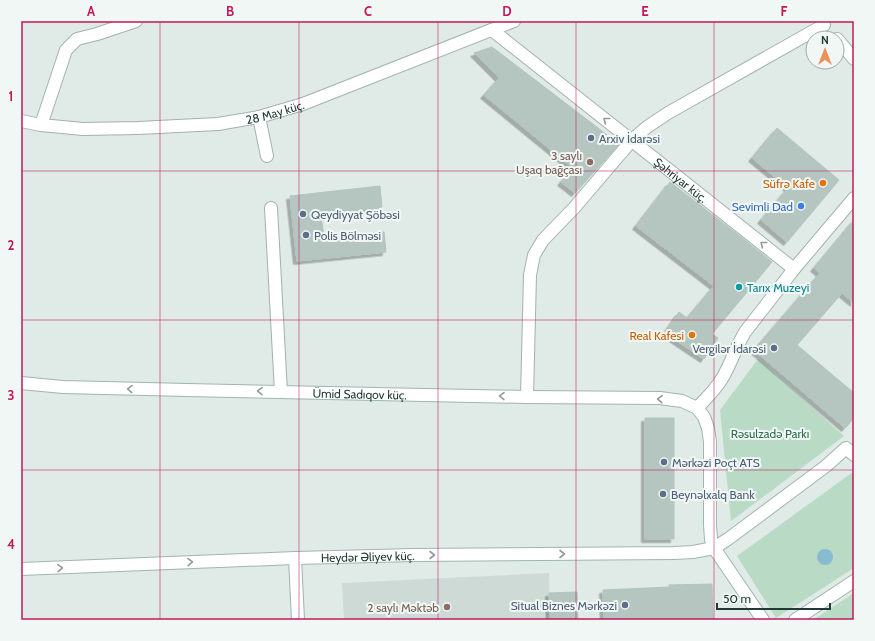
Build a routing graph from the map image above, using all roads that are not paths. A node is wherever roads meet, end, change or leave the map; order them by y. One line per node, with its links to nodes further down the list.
1 (136, 21): 9 (street)
2 (514, 21): 4 (street, 28 May küç.)
3 (823, 23): 10 (street)
4 (492, 30): 7 (street, 28 May küç.); 10 (street, Şəhriyar küç., one-way to 4)
5 (845, 48): 6 (street)
6 (854, 58)
7 (259, 118): 9 (street, 28 May küç.); 11 (street)
8 (21, 121): 9 (street, 28 May küç.)
9 (41, 125)
10 (632, 140): 14 (street, Şəhriyar küç., one-way to 10); 17 (street)
11 (267, 156)
12 (854, 198): 14 (street)
13 (271, 208): 16 (street)
14 (794, 269): 18 (street)
15 (21, 383): 16 (street, Ümid Sadıqov küç., one-way to 15)
16 (280, 392): 17 (street, Ümid Sadıqov küç., one-way to 16)
17 (528, 397): 18 (street, Ümid Sadıqov küç., one-way to 17)
18 (697, 408): 20 (street)
19 (851, 448): 20 (street)
20 (714, 548): 21 (street, Heydər Əliyev küç., one-way to 20); 25 (street)
21 (295, 558): 22 (street, Heydər Əliyev küç., one-way to 21); 24 (street)
22 (21, 569)
23 (854, 581): 26 (street)
24 (298, 620)
25 (763, 620)
26 (795, 620)

